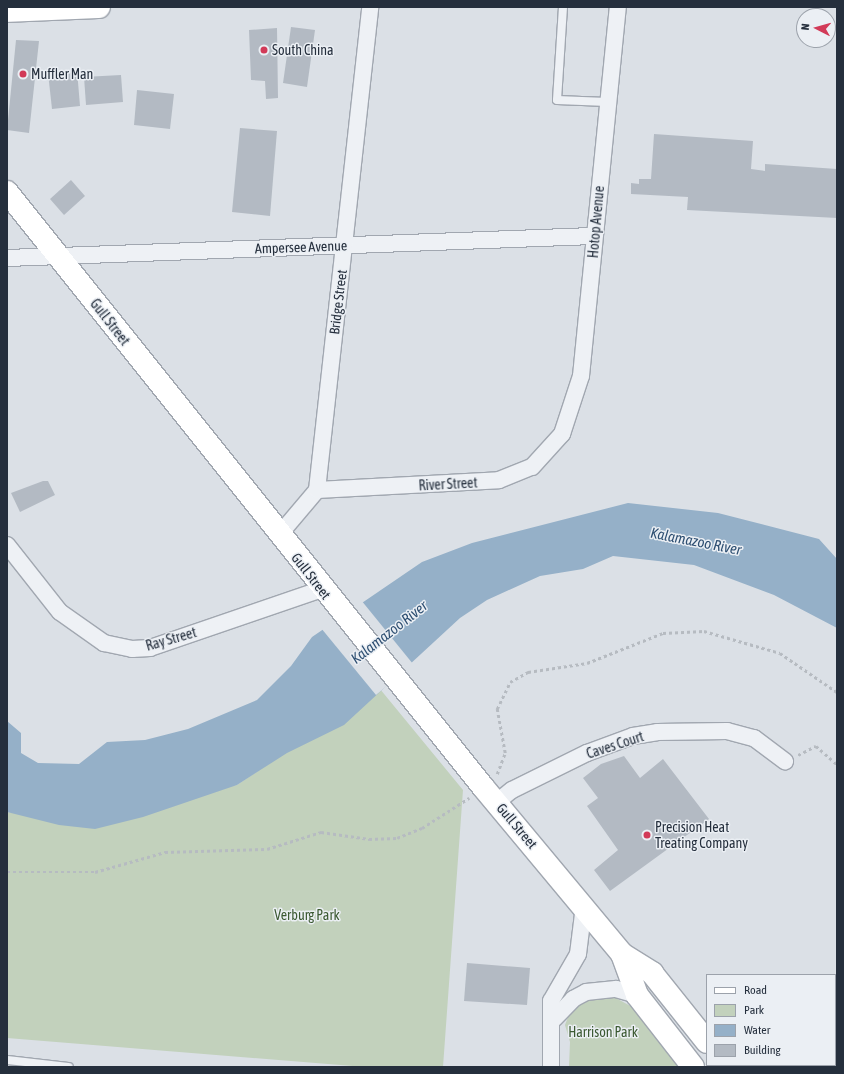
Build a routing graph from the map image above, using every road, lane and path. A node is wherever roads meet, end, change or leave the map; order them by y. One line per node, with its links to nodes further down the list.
1 (99, 7): 5 (street)
2 (370, 7): 10 (street, Bridge Street)
3 (563, 7): 7 (lane)
4 (618, 7): 7 (street, Hotop Avenue)
5 (30, 8): 6 (street)
6 (7, 11)
7 (607, 102): 9 (street, Hotop Avenue)
8 (7, 192): 11 (street, Gull Street)
9 (594, 236): 10 (street, Ampersee Avenue); 13 (street, Hotop Avenue)
10 (345, 245): 11 (street, Ampersee Avenue); 14 (street, Bridge Street)
11 (59, 256): 12 (street, Ampersee Avenue); 15 (street, Gull Street)
12 (7, 258)
13 (562, 434): 14 (street, River Street)
14 (317, 490): 15 (street)
15 (279, 535): 17 (street, Gull Street)
16 (7, 545): 17 (street, Ray Street)
17 (324, 592): 21 (street, Gull Street)
18 (837, 692): 21 (path)
19 (785, 761): 20 (path); 21 (street, Caves Court)
20 (837, 764)
21 (490, 794): 22 (path); 23 (street, Gull Street)
22 (7, 872)
23 (584, 906): 24 (street, Gull Street); 26 (street)
24 (622, 954): 25 (street, Gull Street); 27 (street, Gull Street)
25 (637, 995): 26 (street); 32 (street, Gull Street)
26 (554, 1019): 31 (street)
27 (706, 1041)
28 (7, 1060): 29 (lane)
29 (25, 1064): 30 (lane)
30 (69, 1067)
31 (551, 1067)
32 (693, 1067)

